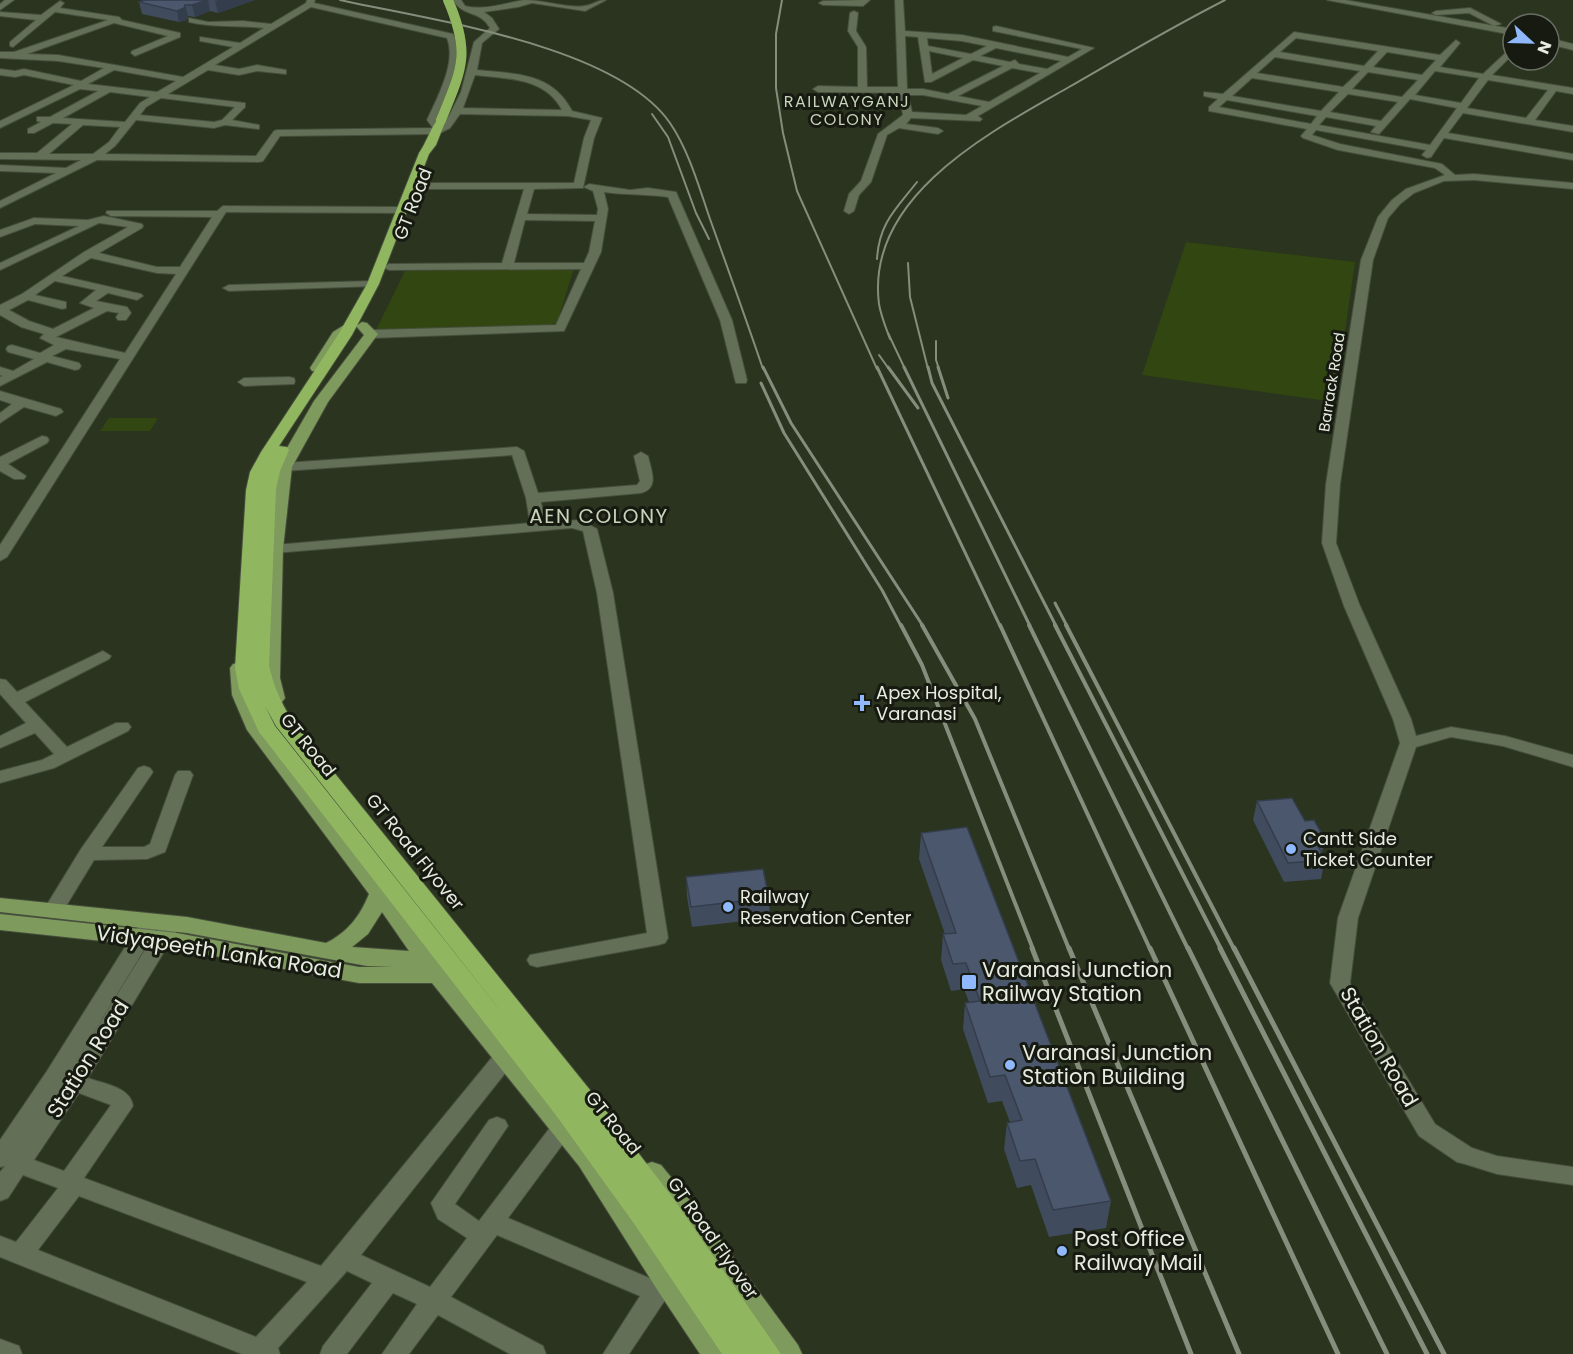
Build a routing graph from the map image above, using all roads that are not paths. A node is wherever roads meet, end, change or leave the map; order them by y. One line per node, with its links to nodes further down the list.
1 (10, 0): 12 (street)
2 (63, 0): 13 (street)
3 (448, 0): 101 (highway, bridge)
4 (456, 0): 14 (street)
5 (531, 0): 6 (street); 14 (street)
6 (602, 0)
7 (866, 0): 11 (street)
8 (899, 0): 26 (street)
9 (1331, 0): 17 (street)
10 (310, 2): 23 (street); 38 (street)
11 (823, 3)
12 (0, 8)
13 (53, 9): 18 (street); 20 (street)
14 (477, 11): 39 (street)
15 (854, 13): 73 (street)
16 (0, 14): 18 (street)
17 (1412, 15): 22 (street); 25 (street)
18 (42, 18): 34 (street)
19 (192, 20): 21 (street)
20 (115, 21): 29 (street); 37 (street)
21 (206, 24): 23 (street); 29 (street)
22 (1501, 26)
23 (273, 27): 35 (street)
24 (996, 28): 27 (street)
25 (1501, 29)
26 (900, 33): 28 (street); 75 (street)
27 (1016, 33): 31 (street); 36 (street)
28 (922, 34): 36 (street); 40 (street)
29 (177, 35): 42 (street)
30 (203, 39): 35 (street)
31 (1053, 40): 43 (street); 50 (street)
32 (0, 43): 34 (street)
33 (1456, 43): 48 (street)
34 (13, 44): 37 (street)
35 (243, 46): 56 (street)
36 (994, 46): 43 (street); 47 (street)
37 (38, 47): 46 (street)
38 (454, 48): 39 (street); 101 (street)
39 (477, 48): 62 (street)
40 (925, 48): 47 (street); 53 (street)
41 (1385, 49): 48 (street); 52 (street); 59 (street)
42 (135, 53)
43 (1033, 53): 50 (street); 54 (street)
44 (1273, 54): 52 (street); 52 (street); 64 (street)
45 (0, 55): 46 (street)
46 (15, 55): 49 (street); 55 (street)
47 (974, 57): 54 (street); 58 (street)
48 (1442, 58): 57 (street)
49 (0, 60)
50 (1068, 60): 63 (street)
51 (1501, 60): 66 (street)
52 (1323, 63): 59 (street); 64 (street); 76 (street); 77 (street)
53 (927, 64): 58 (street); 58 (street)
54 (1011, 65): 63 (street); 65 (street)
55 (113, 67): 68 (street); 69 (street)
56 (208, 67): 61 (street); 68 (street)
57 (1432, 68): 66 (street); 67 (street)
58 (953, 69): 65 (street)
59 (1365, 69): 67 (street); 77 (street)
60 (0, 72): 69 (street)
61 (283, 72)
62 (472, 72): 89 (street); 90 (street)
63 (1047, 72): 70 (street)
64 (1250, 75): 82 (street)
65 (988, 76): 70 (street); 83 (street)
66 (1485, 76): 72 (street); 88 (street)
67 (1423, 78): 84 (street)
68 (185, 80): 81 (street)
69 (80, 85): 74 (street); 99 (street)
70 (1026, 85): 87 (street)
71 (819, 88): 73 (street)
72 (1554, 88): 78 (street); 95 (street)
73 (863, 89): 75 (street)
74 (107, 90): 81 (street); 93 (street)
75 (903, 91): 85 (street); 92 (street)
76 (1295, 91)
77 (1345, 91): 84 (street); 91 (street)
78 (1573, 91)
79 (1207, 94): 82 (street)
80 (248, 95): 86 (street)
81 (159, 96): 86 (street); 94 (street)
82 (1226, 96): 91 (street); 102 (street)
83 (949, 97): 85 (street); 87 (street)
84 (1405, 98): 88 (street); 98 (street)
85 (925, 104): 87 (street); 92 (street)
86 (242, 105): 97 (street)
87 (991, 105)
88 (1462, 108): 95 (street); 107 (street)
89 (456, 111): 90 (street); 101 (street)
90 (568, 113): 121 (street)
91 (1324, 113): 98 (street); 102 (street)
92 (908, 115): 100 (street)
93 (45, 119): 96 (street); 105 (street)
94 (131, 121): 96 (street); 97 (street); 114 (street)
95 (1529, 121): 104 (street)
96 (82, 122): 113 (street)
97 (225, 122): 103 (street)
98 (1383, 124): 108 (street)
99 (0, 125)
100 (896, 125): 106 (street); 127 (street)
101 (439, 126): 109 (highway); 114 (street)
102 (1316, 126): 108 (street); 111 (street)
103 (256, 127)
104 (1573, 129)
105 (31, 131)
106 (938, 131)
107 (1442, 135): 110 (street); 115 (street)
108 (1372, 136): 110 (street); 111 (street)
109 (431, 145): 120 (highway, GT Road); 126 (highway, GT Road)
110 (1432, 148): 116 (street)
111 (1366, 153): 116 (street)
112 (0, 156): 113 (street)
113 (40, 156): 114 (street)
114 (97, 156): 118 (street)
115 (1573, 157)
116 (1421, 163): 119 (street)
117 (0, 168): 118 (street)
118 (67, 171): 125 (street)
119 (1453, 178): 122 (street, Barrack Road); 182 (street, Barrack Road)
120 (421, 186): 124 (street); 137 (highway, GT Road)
121 (579, 186): 123 (street); 124 (street)
122 (1573, 186)
123 (597, 187): 131 (street); 159 (street)
124 (529, 188): 130 (street)
125 (0, 205)
126 (403, 210): 129 (street); 141 (highway, GT Road)
127 (849, 211)
128 (68, 213): 129 (street)
129 (219, 214): 139 (street)
130 (520, 217): 131 (street); 138 (street)
131 (601, 218): 135 (street)
132 (91, 222): 133 (street); 134 (street); 136 (street)
133 (0, 234)
134 (88, 254): 139 (street); 140 (street)
135 (588, 266): 138 (street); 150 (street)
136 (0, 267)
137 (389, 267): 138 (street); 141 (highway, GT Road)
138 (507, 267)
139 (183, 271): 154 (street)
140 (48, 280): 143 (street); 144 (street)
141 (378, 284): 142 (street); 150 (highway, GT Road)
142 (229, 288)
143 (100, 293): 145 (street); 147 (street)
144 (26, 296): 146 (street); 148 (street)
145 (137, 296)
146 (62, 305)
147 (105, 307): 149 (street); 151 (street)
148 (0, 310): 151 (street)
149 (122, 317)
150 (357, 331): 170 (main road, GT Road); 189 (main road, GT Road); 221 (highway); 222 (highway, GT Road Flyover)
151 (52, 333): 152 (street)
152 (64, 345): 154 (street); 155 (street)
153 (12, 349): 155 (street)
154 (128, 357): 175 (street)
155 (42, 358): 156 (street); 158 (street)
156 (75, 366)
157 (0, 372): 158 (street)
158 (14, 375): 162 (street)
159 (741, 380)
160 (244, 381): 161 (street)
161 (289, 381)
162 (0, 382)
163 (0, 395): 164 (street)
164 (18, 401): 165 (street); 166 (street)
165 (56, 412)
166 (0, 419)
167 (42, 440): 169 (street)
168 (641, 456): 172 (street)
169 (0, 464): 171 (street)
170 (284, 467): 172 (street); 174 (main road, GT Road)
171 (20, 476)
172 (533, 498): 173 (street)
173 (538, 526): 174 (street); 196 (street)
174 (275, 549): 223 (main road, GT Road)
175 (2, 552)
176 (103, 656): 178 (street)
177 (0, 684): 178 (street)
178 (15, 700): 179 (street)
179 (38, 725): 181 (street); 183 (street)
180 (122, 727): 183 (street)
181 (0, 743)
182 (1409, 743): 184 (street); 203 (street, Station Road)
183 (65, 756): 187 (street)
184 (1573, 760)
185 (144, 772): 188 (street)
186 (184, 774): 188 (street)
187 (0, 777)
188 (88, 854): 191 (street)
189 (380, 893): 195 (main road); 197 (main road, GT Road)
190 (0, 905): 191 (main road, Vidyapeeth Lanka Road)
191 (39, 915): 192 (main road, Vidyapeeth Lanka Road); 193 (main road, Vidyapeeth Lanka Road); 193 (main road, Vidyapeeth Lanka Road)
192 (0, 922)
193 (97, 924): 194 (main road, Vidyapeeth Lanka Road)
194 (156, 931): 195 (main road, Vidyapeeth Lanka Road); 197 (main road, Vidyapeeth Lanka Road); 199 (street, Station Road)
195 (327, 951): 197 (main road, Vidyapeeth Lanka Road)
196 (537, 960)
197 (432, 967): 198 (main road, GT Road)
198 (506, 1056): 201 (main road, GT Road); 208 (street)
199 (65, 1079): 202 (street, Station Road); 204 (street)
200 (497, 1126): 206 (street)
201 (563, 1127): 206 (street); 211 (main road, GT Road)
202 (10, 1161): 204 (street); 205 (street, Station Road)
203 (1573, 1176)
204 (72, 1183): 207 (street); 209 (street)
205 (0, 1191)
206 (487, 1228): 211 (street); 212 (street)
207 (10, 1250): 215 (street)
208 (344, 1258): 209 (street); 210 (street)
209 (325, 1278): 215 (street)
210 (389, 1279): 212 (street); 217 (street)
211 (662, 1288): 213 (main road, GT Road); 220 (street)
212 (433, 1300): 218 (street); 219 (street)
213 (705, 1348)
214 (0, 1350): 216 (street)
215 (263, 1353)
216 (10, 1354)
217 (332, 1354)
218 (394, 1354)
219 (534, 1354)
220 (615, 1354)
221 (738, 1354)
222 (767, 1354)
223 (788, 1354)

